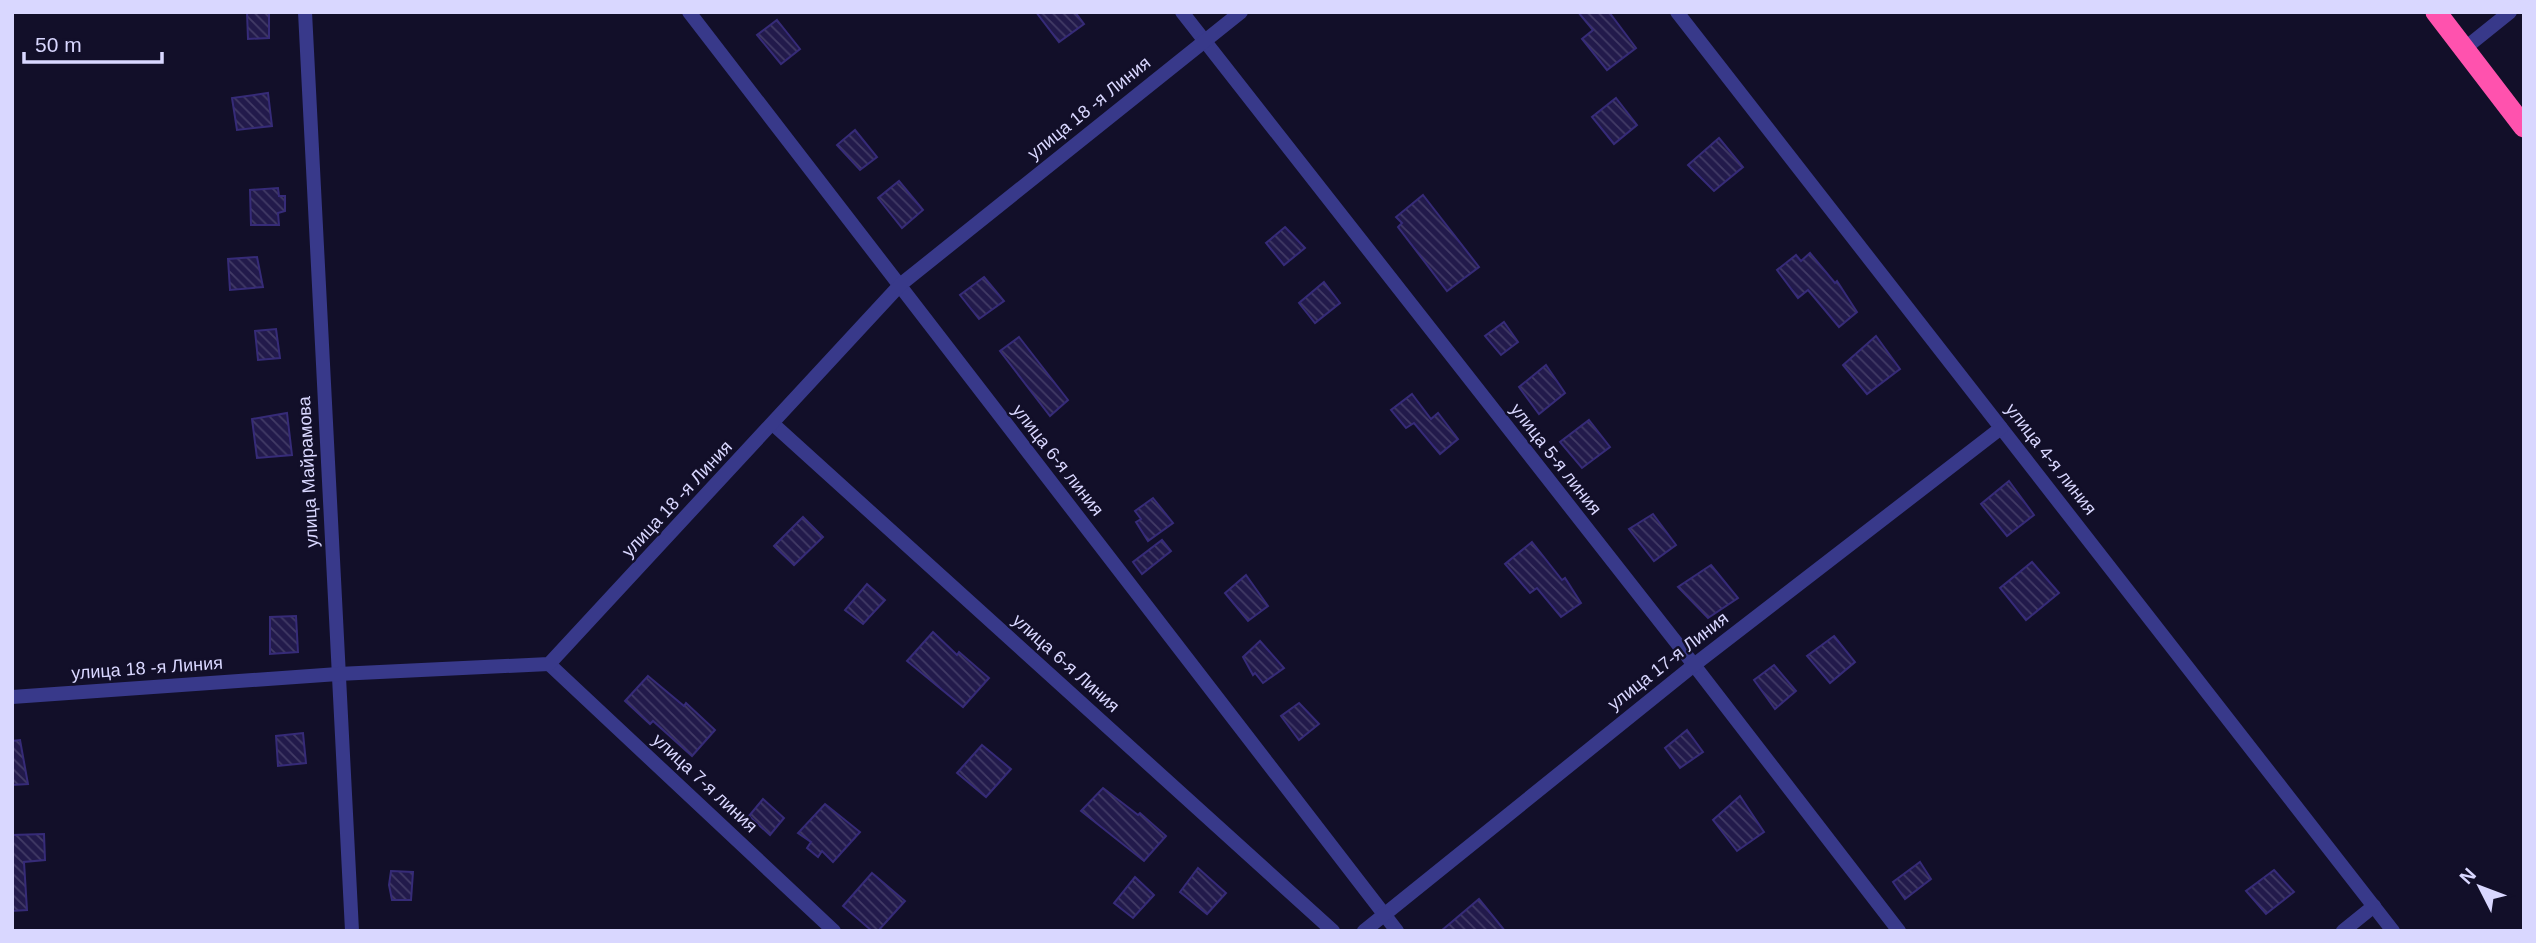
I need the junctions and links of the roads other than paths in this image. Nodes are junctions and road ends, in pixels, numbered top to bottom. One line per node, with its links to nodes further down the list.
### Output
1 (305, 12): 16 (street, улица Майрамова)
2 (689, 12): 11 (street, улица 6-я линия)
3 (1182, 12): 8 (street, улица 5-я линия)
4 (1241, 12): 8 (street, улица 18 -я Линия)
5 (1677, 12): 13 (street, улица 4-я линия)
6 (2436, 12): 9 (highway)
7 (2510, 12): 9 (street)
8 (1204, 41): 11 (street, улица 18 -я Линия); 15 (street, улица 5-я линия)
9 (2464, 49): 10 (highway)
10 (2524, 127)
11 (900, 285): 12 (street, улица 18 -я Линия); 19 (street, улица 6-я линия)
12 (773, 424): 14 (street, улица 18 -я Линия); 22 (street, улица 6-я Линия)
13 (2001, 428): 15 (street, улица 17-я Линия); 18 (street, улица 4-я линия)
14 (549, 664): 16 (street, улица 18 -я Линия); 21 (street, улица 7-я линия)
15 (1694, 664): 19 (street, улица 17-я Линия); 25 (street, улица 5-я линия)
16 (338, 674): 17 (street, улица 18 -я Линия); 20 (street, улица Майрамова)
17 (12, 697)
18 (2374, 906): 26 (street); 27 (street, улица 4-я линия)
19 (1384, 914): 23 (street, улица 17-я Линия); 24 (street, улица 6-я линия)
20 (352, 931)
21 (834, 931)
22 (1333, 931)
23 (1364, 931)
24 (1397, 931)
25 (1899, 931)
26 (2343, 931)
27 (2393, 931)

